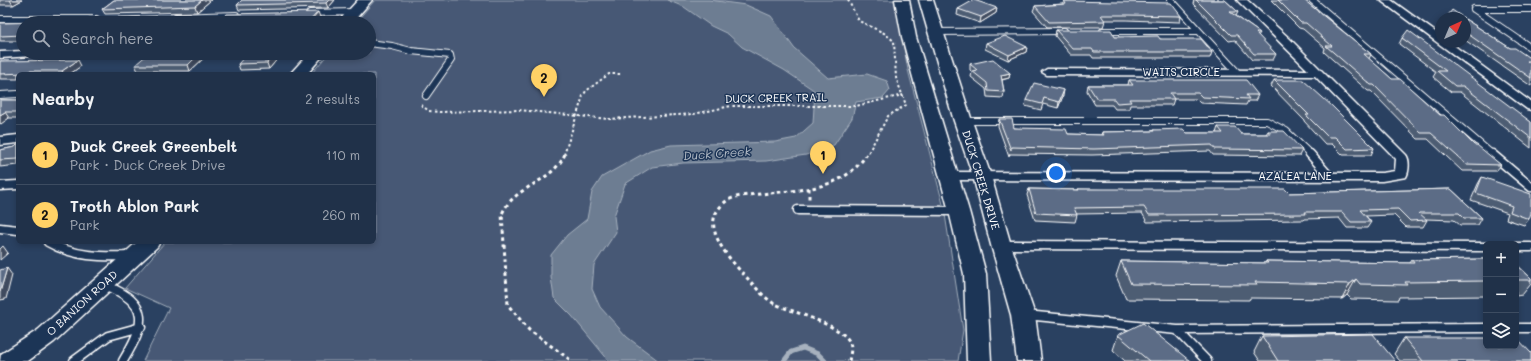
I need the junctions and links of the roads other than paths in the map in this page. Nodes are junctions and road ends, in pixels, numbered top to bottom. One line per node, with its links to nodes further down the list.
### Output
1 (365, 0): 9 (main road)
2 (902, 0): 38 (main road)
3 (926, 0): 19 (main road, DUCK CREEK DRIVE)
4 (1171, 0): 18 (lane)
5 (1242, 0): 30 (street, AZALEA LANE)
6 (1312, 0): 43 (lane)
7 (1386, 0): 20 (street)
8 (1531, 9): 23 (lane)
9 (354, 12): 10 (lane); 13 (main road)
10 (307, 13)
11 (244, 15): 12 (lane)
12 (208, 16)
13 (350, 16)
14 (0, 19): 15 (lane)
15 (16, 19)
16 (1072, 31): 19 (lane)
17 (1096, 31): 18 (lane)
18 (1199, 31): 29 (lane)
19 (935, 32): 35 (main road, DUCK CREEK DRIVE)
20 (1435, 37)
21 (376, 44): 33 (lane)
22 (1450, 48): 34 (street)
23 (1531, 48)
24 (16, 54): 25 (street)
25 (0, 55)
26 (311, 60): 27 (main road)
27 (300, 72)
28 (1047, 72): 29 (street, WAITS CIRCLE)
29 (1236, 72): 30 (street, WAITS CIRCLE)
30 (1316, 73): 40 (street, AZALEA LANE)
31 (16, 94): 32 (lane)
32 (0, 95)
33 (426, 96)
34 (1531, 107)
35 (963, 121): 39 (main road, DUCK CREEK DRIVE); 40 (lane)
36 (16, 139): 37 (street)
37 (0, 141)
38 (948, 176): 39 (street, AZALEA LANE); 45 (main road)
39 (982, 176): 40 (street, AZALEA LANE); 49 (main road, DUCK CREEK DRIVE)
40 (1329, 176)
41 (16, 185): 42 (lane)
42 (0, 186)
43 (1531, 187)
44 (798, 210): 45 (lane)
45 (959, 211): 64 (main road)
46 (0, 228): 47 (lane)
47 (16, 230)
48 (53, 244): 53 (lane)
49 (1001, 245): 50 (lane); 55 (main road, DUCK CREEK DRIVE)
50 (1483, 247)
51 (1519, 247): 52 (lane)
52 (1531, 247)
53 (142, 249): 54 (main road, O BANION ROAD)
54 (102, 285): 56 (lane); 61 (main road, O BANION ROAD)
55 (1023, 315): 60 (lane); 65 (main road, DUCK CREEK DRIVE)
56 (141, 327): 62 (lane); 63 (lane)
57 (1483, 328): 60 (lane)
58 (1519, 328): 59 (lane)
59 (1531, 328)
60 (1177, 330): 66 (lane)
61 (10, 361)
62 (74, 361)
63 (123, 361)
64 (979, 361)
65 (1028, 361)
66 (1207, 361)

